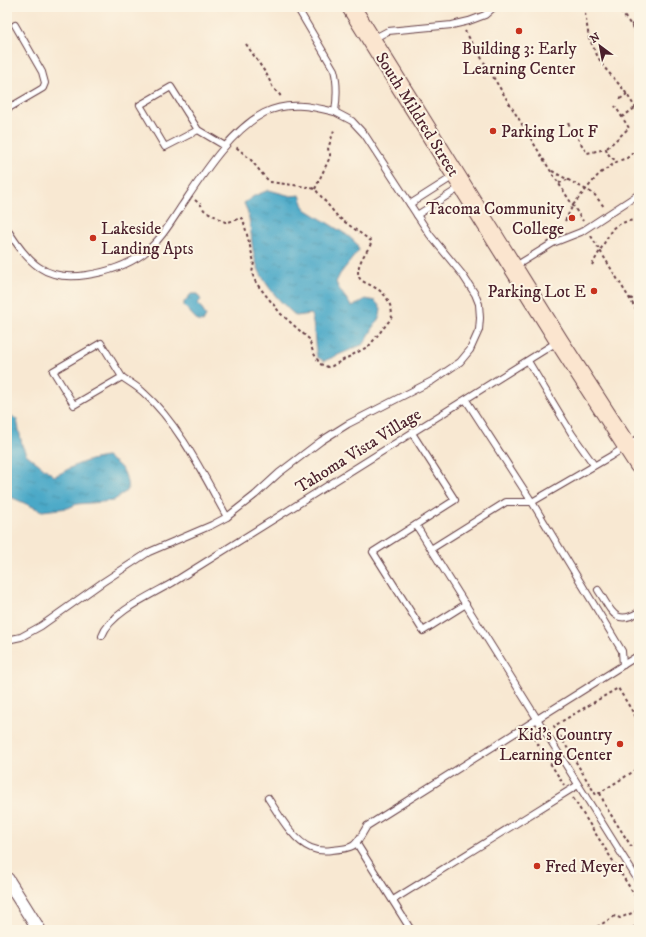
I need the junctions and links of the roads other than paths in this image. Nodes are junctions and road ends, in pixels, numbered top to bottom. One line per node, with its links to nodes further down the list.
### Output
1 (297, 7): 7 (lane)
2 (351, 7): 5 (main road, South Mildred Street)
3 (494, 7): 5 (lane)
4 (15, 25): 6 (lane)
5 (372, 40): 10 (main road, South Mildred Street)
6 (7, 109)
7 (335, 112): 9 (lane); 13 (lane)
8 (198, 130): 8 (lane); 9 (lane)
9 (227, 144): 16 (lane)
10 (459, 181): 12 (lane); 14 (lane); 17 (main road, South Mildred Street)
11 (639, 194): 17 (lane)
12 (424, 196): 13 (lane); 14 (lane)
13 (410, 204): 15 (lane)
14 (430, 206): 15 (lane)
15 (417, 215): 27 (lane)
16 (7, 229)
17 (513, 268): 18 (main road, South Mildred Street)
18 (559, 341): 19 (lane, Tahoma Vista Village); 23 (main road, South Mildred Street)
19 (528, 361): 21 (lane, Tahoma Vista Village); 25 (lane)
20 (122, 377): 20 (lane); 27 (lane)
21 (466, 400): 22 (lane, Tahoma Vista Village); 26 (lane)
22 (412, 433): 28 (lane); 33 (lane, Tahoma Vista Village)
23 (633, 442): 24 (main road, South Mildred Street); 25 (lane)
24 (639, 464)
25 (594, 465): 26 (lane)
26 (532, 502): 29 (lane); 36 (lane)
27 (227, 517): 34 (lane)
28 (416, 525): 29 (lane); 31 (lane)
29 (431, 549): 31 (lane)
30 (598, 590): 32 (lane)
31 (466, 604): 37 (lane)
32 (639, 612)
33 (102, 636)
34 (7, 640)
35 (639, 655): 36 (lane)
36 (623, 665): 37 (lane)
37 (537, 719): 38 (lane); 40 (lane)
38 (578, 785): 42 (lane); 43 (lane)
39 (268, 798): 40 (lane)
40 (357, 844): 43 (lane)
41 (7, 879): 45 (street)
42 (639, 882)
43 (393, 900): 46 (lane)
44 (639, 928): 47 (lane)
45 (39, 930)
46 (411, 930)
47 (635, 930)

